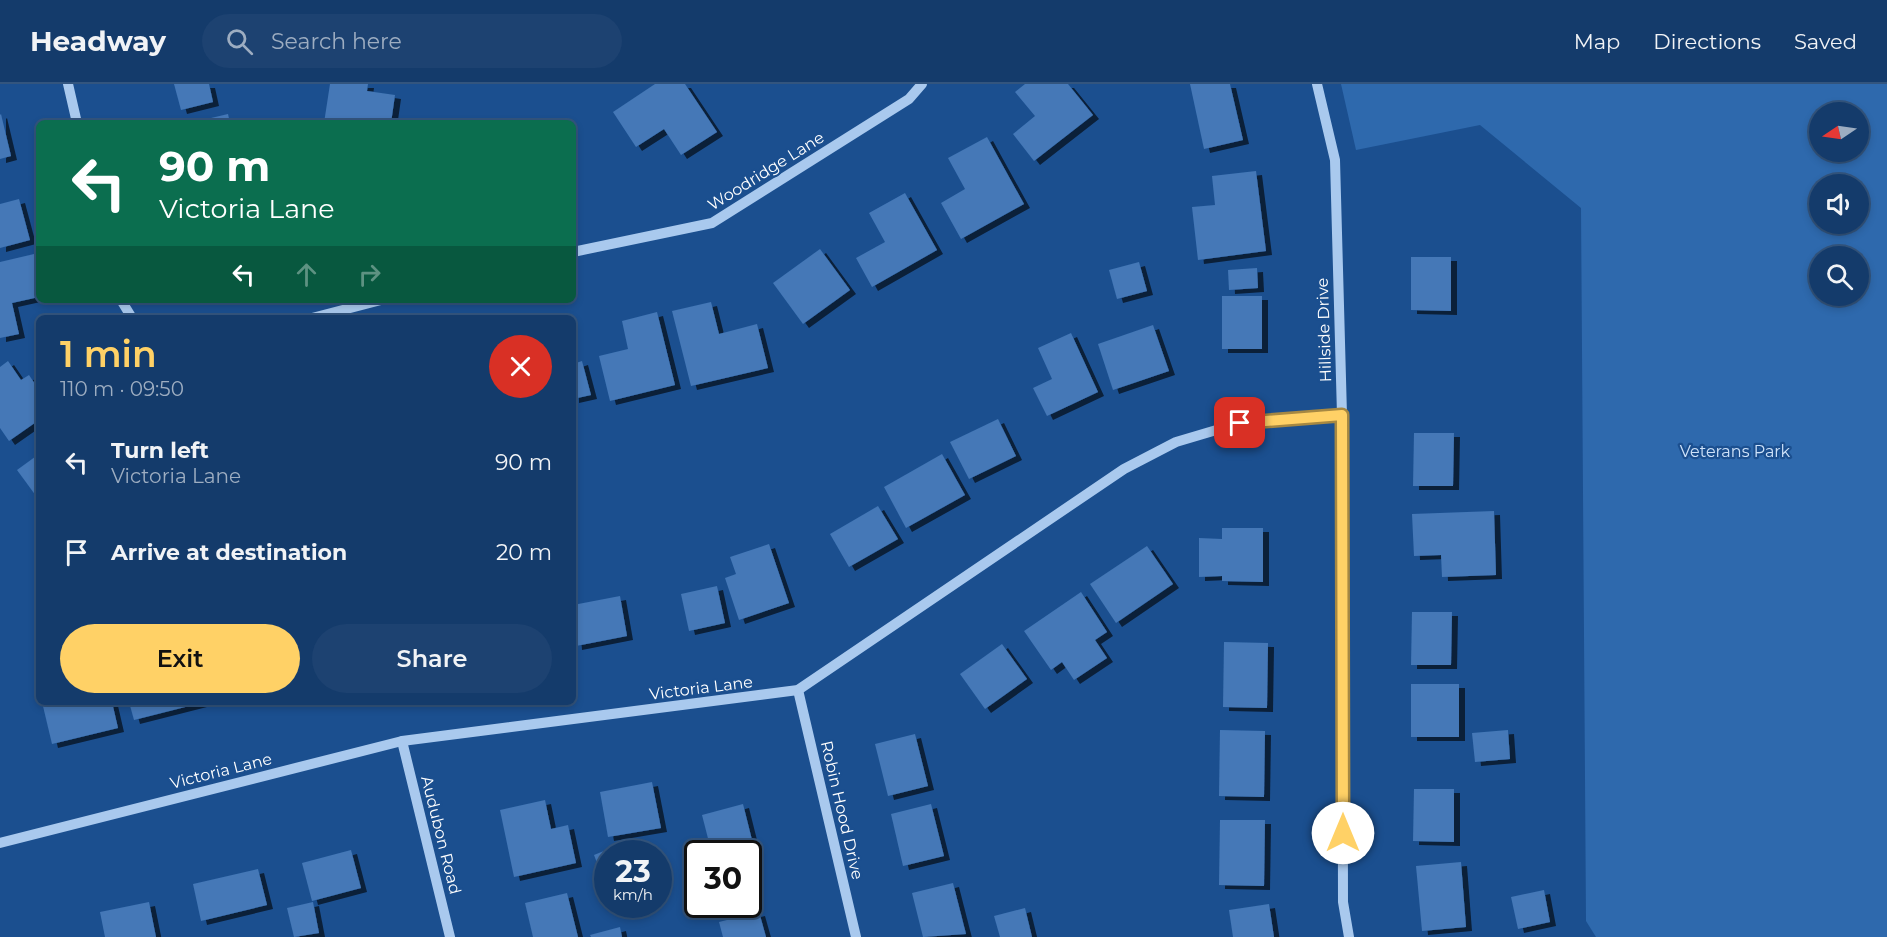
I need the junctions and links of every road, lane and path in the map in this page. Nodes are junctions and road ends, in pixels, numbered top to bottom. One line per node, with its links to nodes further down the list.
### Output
1 (68, 84): 4 (street)
2 (922, 84): 5 (street, Woodridge Lane)
3 (1317, 84): 8 (street, Hillside Drive)
4 (76, 120)
5 (576, 251)
6 (370, 303): 7 (street)
7 (324, 315)
8 (1342, 415): 9 (street, Victoria Lane); 14 (street, Hillside Drive)
9 (798, 690): 10 (street, Victoria Lane); 13 (street, Robin Hood Drive)
10 (402, 741): 11 (street, Victoria Lane); 12 (street, Audubon Road)
11 (0, 843)
12 (450, 937)
13 (856, 937)
14 (1349, 937)

